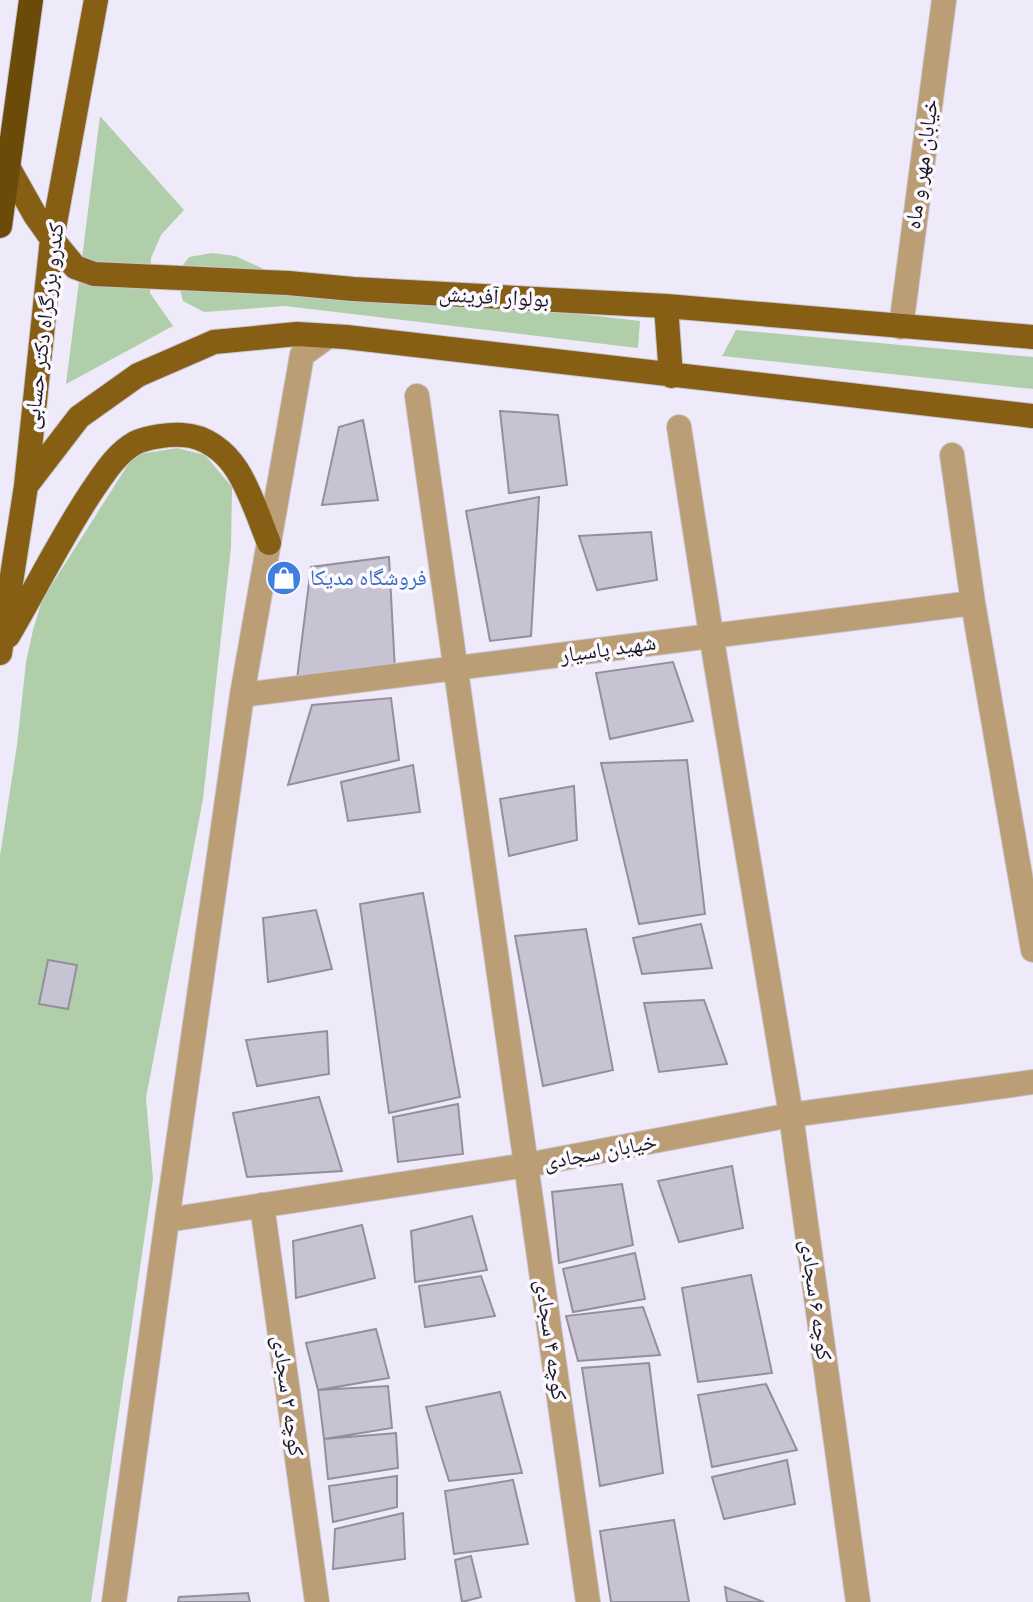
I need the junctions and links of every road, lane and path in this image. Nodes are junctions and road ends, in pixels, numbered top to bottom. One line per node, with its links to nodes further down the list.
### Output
1 (31, 0): 4 (highway)
2 (96, 0): 6 (main road, کندرو بزرگراه دکتر حسابی)
3 (944, 0): 8 (street, خیابان مهر و ماه)
4 (8, 167): 5 (highway); 6 (main road, بولوار آفرینش)
5 (0, 226)
6 (52, 239): 7 (main road, بولوار آفرینش); 16 (main road, کندرو بزرگراه دکتر حسابی)
7 (666, 306): 8 (main road, بولوار آفرینش); 11 (main road)
8 (901, 327): 10 (main road, بولوار آفرینش)
9 (328, 336): 11 (main road); 16 (main road); 17 (street)
10 (1033, 337)
11 (671, 376): 13 (main road)
12 (417, 396): 21 (street, کوچه ۴ سجادی)
13 (1033, 416)
14 (679, 427): 19 (street, کوچه ۶ سجادی)
15 (952, 455): 18 (street)
16 (26, 486): 20 (main road, کندرو بزرگراه دکتر حسابی)
17 (269, 543): 20 (main road); 22 (street)
18 (973, 603): 19 (street, شهید پاسیار); 23 (street)
19 (711, 634): 21 (street, شهید پاسیار); 25 (street, کوچه ۶ سجادی)
20 (0, 651)
21 (456, 670): 22 (street, شهید پاسیار); 26 (street, کوچه ۴ سجادی)
22 (242, 695): 28 (street)
23 (1033, 950)
24 (1033, 1082): 25 (street, خیابان سجادی)
25 (791, 1115): 26 (street, خیابان سجادی); 32 (street, کوچه ۶ سجادی)
26 (527, 1165): 27 (street, خیابان سجادی); 31 (street, کوچه ۴ سجادی)
27 (262, 1205): 28 (street, خیابان سجادی); 29 (street, کوچه ۲ سجادی)
28 (167, 1220): 30 (street)
29 (316, 1595)
30 (114, 1602)
31 (588, 1602)
32 (858, 1602)

